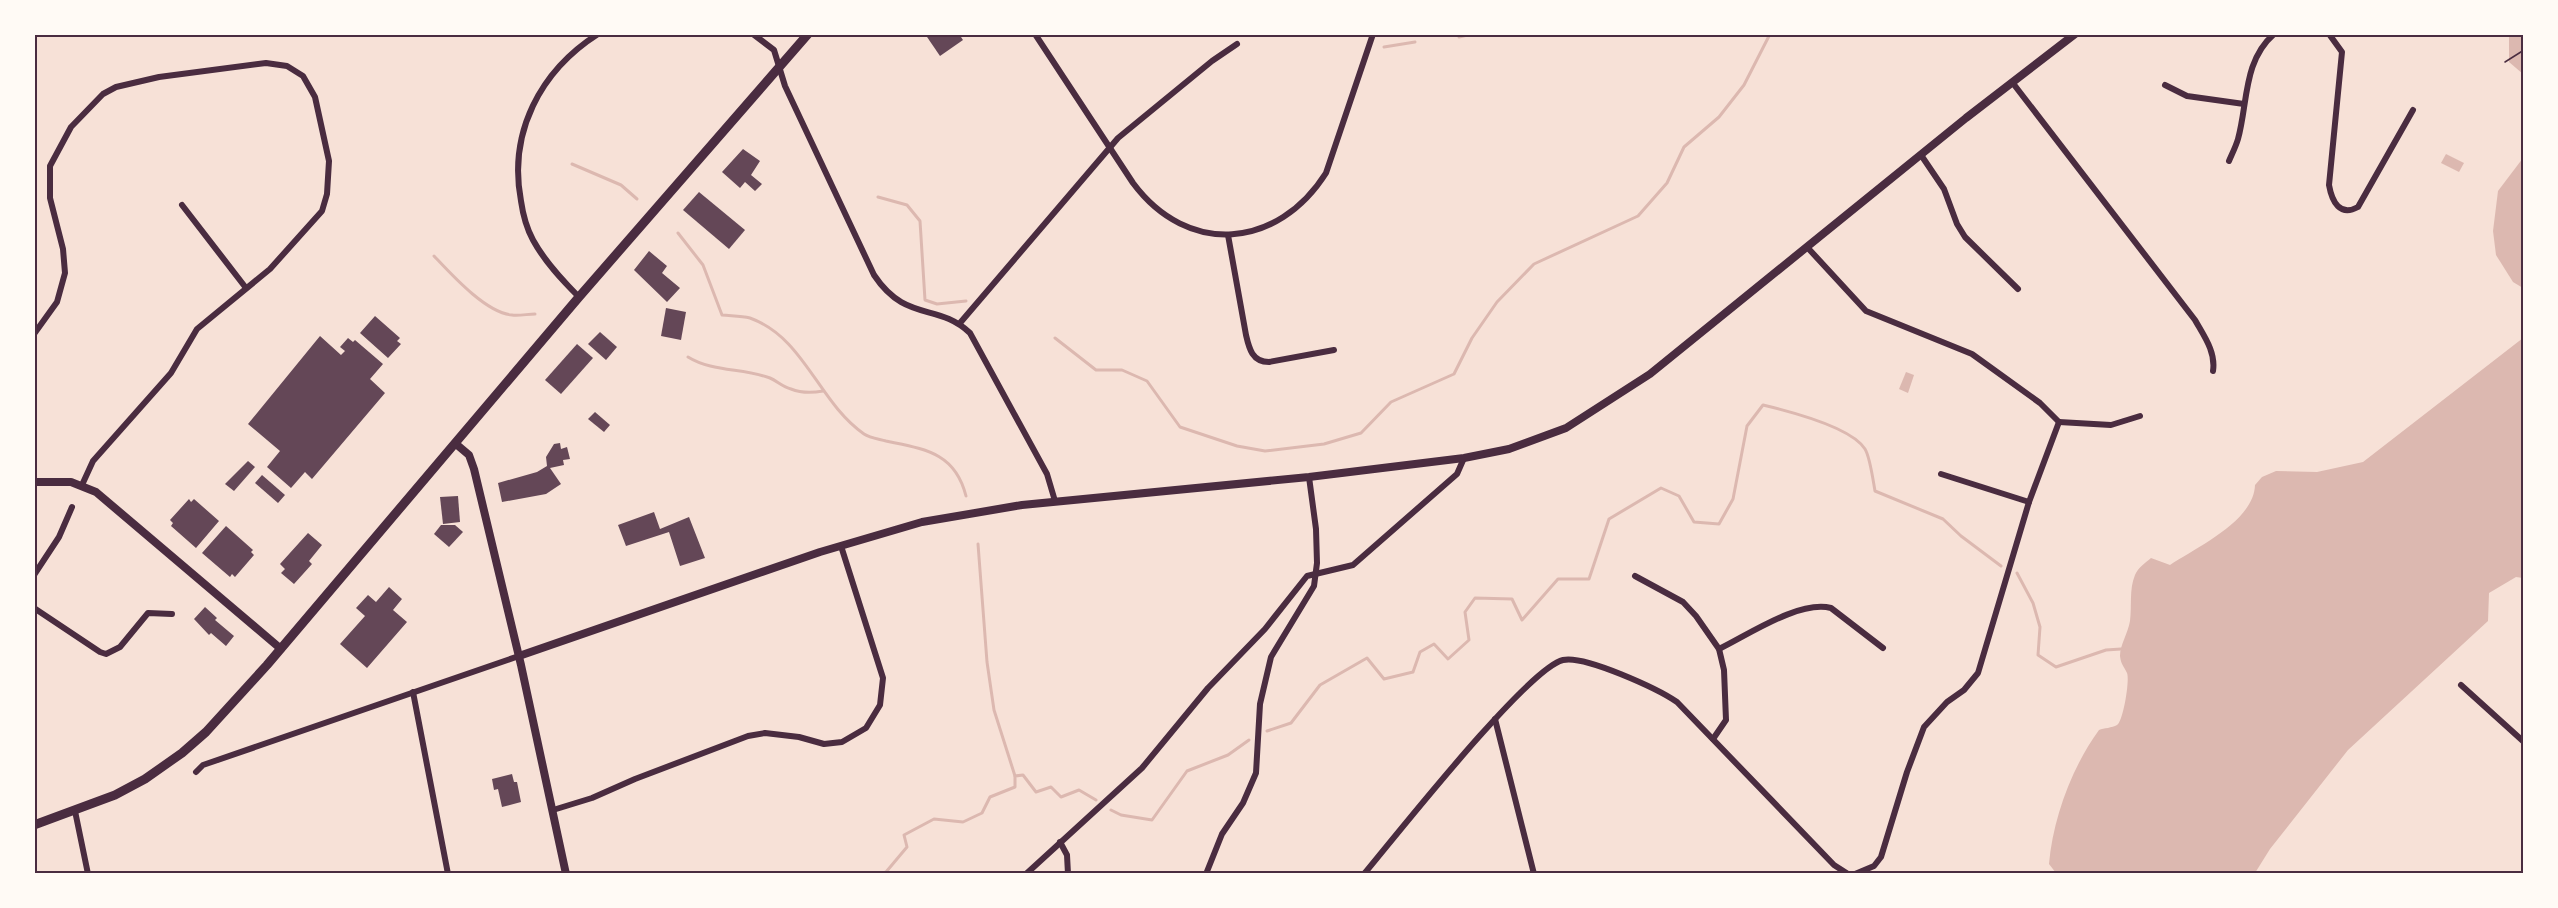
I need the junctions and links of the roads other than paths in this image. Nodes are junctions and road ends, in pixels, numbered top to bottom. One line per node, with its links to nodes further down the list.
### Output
1 (598, 34): 23 (street)
2 (753, 34): 10 (street)
3 (808, 34): 10 (main road)
4 (1373, 34): 19 (street)
5 (2075, 34): 11 (street)
6 (2274, 34): 13 (street)
7 (2329, 34): 14 (street)
8 (1036, 35): 15 (street)
9 (1237, 44): 15 (street)
10 (779, 68): 23 (main road); 24 (street)
11 (2012, 82): 16 (street); 27 (street)
12 (2164, 85): 13 (street)
13 (2244, 104): 17 (street)
14 (2413, 110)
15 (1110, 147): 19 (street); 24 (street)
16 (1921, 155): 20 (street); 22 (street)
17 (2229, 161)
18 (182, 205): 21 (street)
19 (1228, 235): 26 (street)
20 (1807, 247): 29 (street); 31 (street)
21 (246, 288): 25 (street); 35 (street)
22 (2018, 289)
23 (579, 297): 30 (main road)
24 (960, 323): 36 (street)
25 (34, 334)
26 (1334, 350)
27 (2213, 371)
28 (2140, 416): 29 (street)
29 (2059, 422): 37 (street)
30 (456, 444): 46 (main road); 48 (street)
31 (1464, 458): 33 (street); 40 (street)
32 (1941, 474): 37 (street)
33 (1309, 477): 36 (street); 40 (street)
34 (34, 482): 35 (main road)
35 (82, 485): 46 (main road)
36 (1055, 501): 39 (street)
37 (2029, 502): 68 (street)
38 (72, 507): 41 (street)
39 (841, 546): 48 (street); 55 (street)
40 (1316, 574): 58 (street); 64 (street)
41 (34, 575)
42 (1635, 576): 47 (street)
43 (34, 608): 44 (street)
44 (172, 614)
45 (1883, 648): 47 (street)
46 (281, 649): 56 (main road)
47 (1719, 650): 52 (street)
48 (519, 656): 50 (street); 55 (street)
49 (2461, 685): 53 (street)
50 (413, 692): 54 (street); 60 (street)
51 (1495, 719): 52 (street); 65 (street); 66 (street)
52 (1713, 740): 67 (street)
53 (2523, 742)
54 (196, 772)
55 (553, 810): 61 (street)
56 (75, 811): 57 (main road); 59 (street)
57 (34, 825)
58 (1060, 842): 62 (street); 63 (street)
59 (88, 873)
60 (448, 873)
61 (566, 873)
62 (1026, 873)
63 (1068, 873)
64 (1206, 873)
65 (1364, 873)
66 (1534, 873)
67 (1844, 873)
68 (1855, 873)

